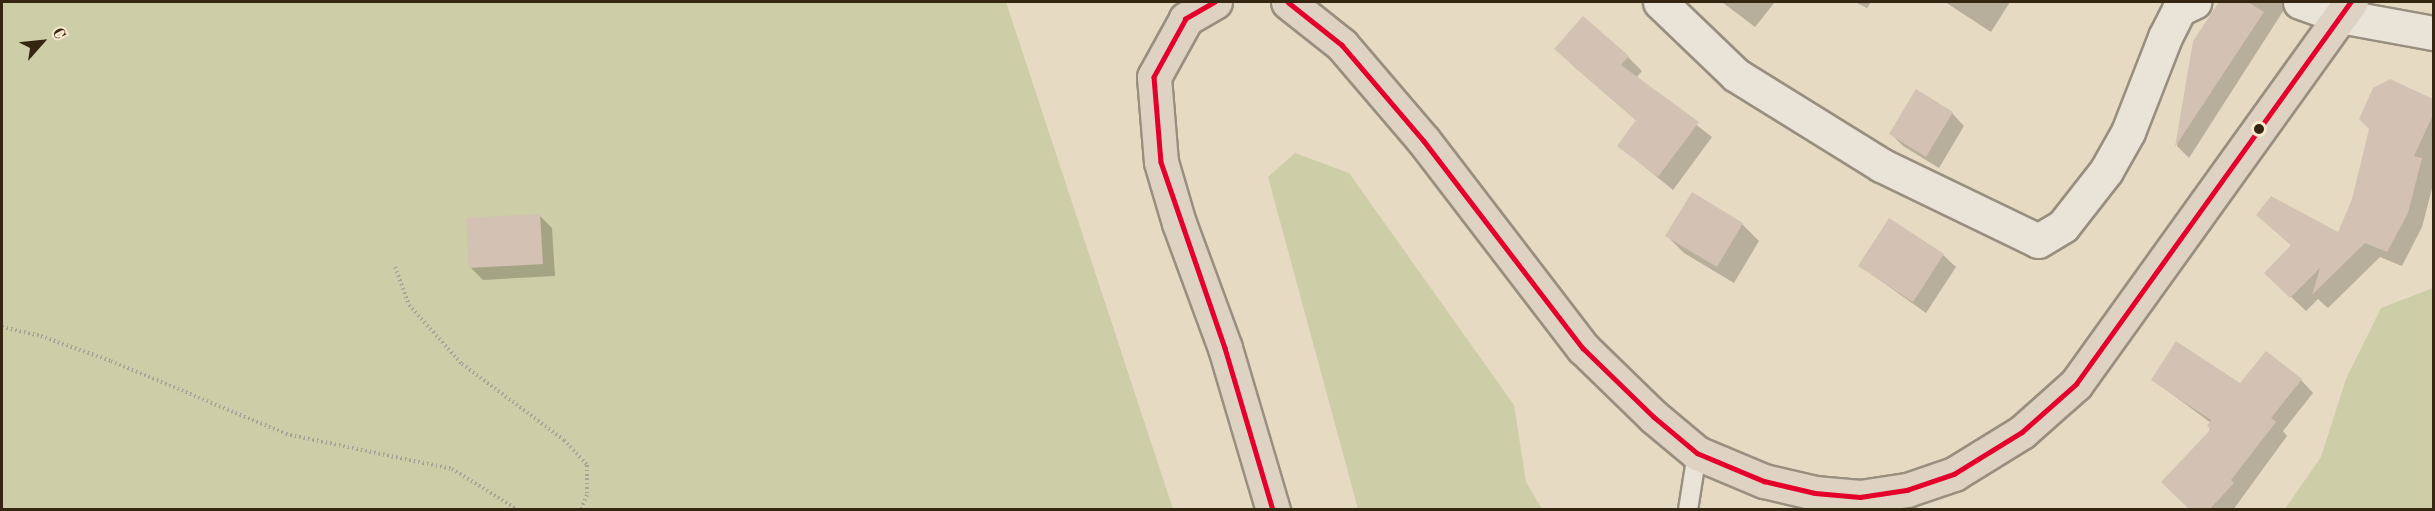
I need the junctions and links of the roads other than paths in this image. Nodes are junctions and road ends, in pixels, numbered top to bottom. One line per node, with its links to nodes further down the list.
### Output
1 (1215, 2): 9 (highway)
2 (1288, 2): 8 (highway)
3 (1660, 2): 4 (street)
4 (2194, 2)
5 (2300, 2): 6 (street)
6 (2345, 9): 7 (street); 8 (highway)
7 (2433, 33)
8 (1697, 453): 10 (lane)
9 (1273, 510)
10 (1688, 510)

